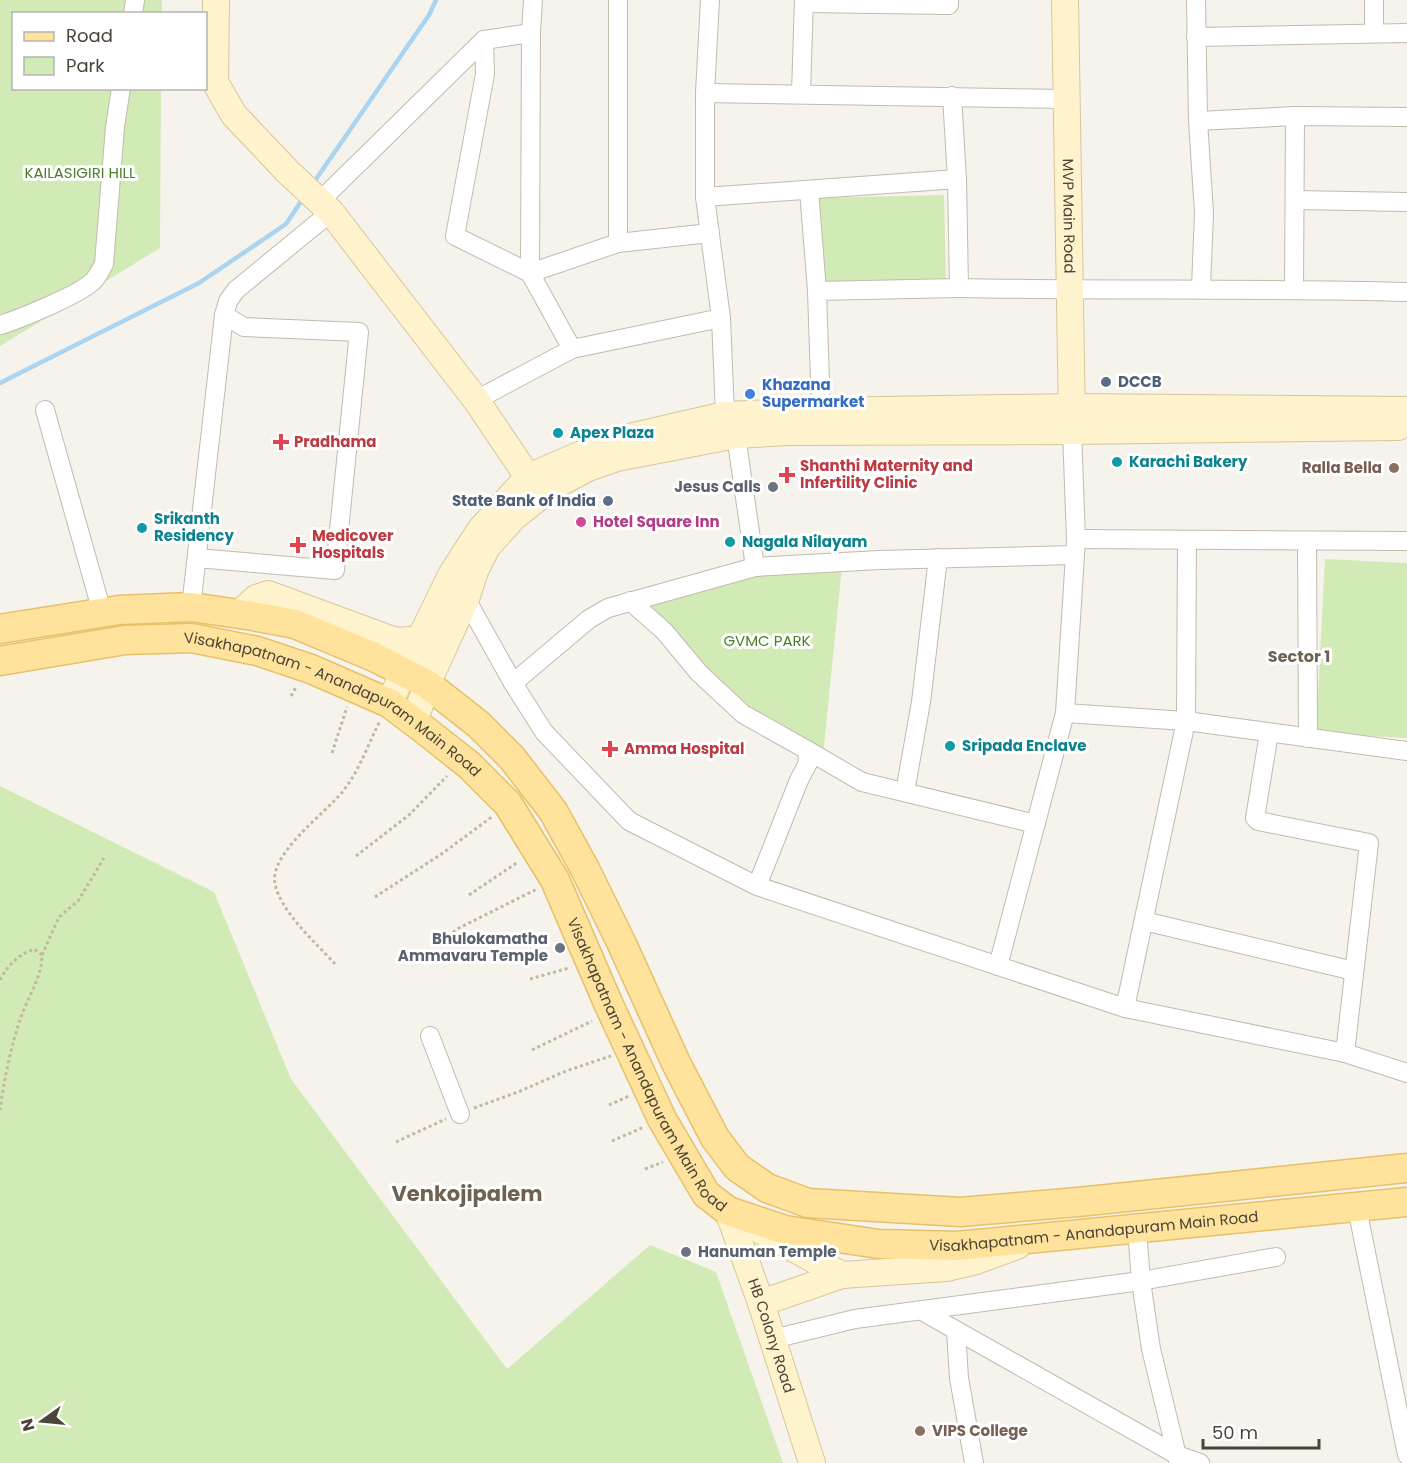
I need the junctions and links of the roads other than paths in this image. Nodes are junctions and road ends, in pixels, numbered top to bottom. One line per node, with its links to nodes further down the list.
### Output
1 (216, 0): 27 (street)
2 (533, 0): 10 (street)
3 (618, 0): 30 (street)
4 (710, 0): 16 (street)
5 (949, 0): 9 (street)
6 (1065, 0): 19 (street, MVP Main Road)
7 (1196, 0): 13 (street)
8 (1374, 0): 11 (street)
9 (804, 2): 17 (street)
10 (531, 33): 14 (street); 31 (street)
11 (1374, 33): 12 (street); 13 (street)
12 (1407, 33)
13 (1196, 37): 22 (street)
14 (484, 40): 27 (street); 31 (street)
15 (121, 90): 40 (street)
16 (705, 93): 17 (street); 25 (street)
17 (801, 94): 18 (street)
18 (952, 96): 19 (street); 23 (street)
19 (1067, 99): 35 (street, MVP Main Road)
20 (1296, 116): 21 (street); 22 (street); 26 (street)
21 (1407, 117)
22 (1198, 121): 33 (street)
23 (957, 179): 24 (street); 32 (street)
24 (809, 190): 25 (street); 36 (street)
25 (705, 197): 29 (street)
26 (1295, 200): 28 (street); 34 (street)
27 (321, 202): 38 (street); 42 (street)
28 (1407, 202)
29 (710, 233): 30 (street); 39 (street)
30 (618, 243): 31 (street)
31 (530, 273): 41 (street)
32 (959, 288): 35 (street); 36 (street)
33 (1201, 288): 34 (street); 35 (street)
34 (1294, 289): 37 (street)
35 (1070, 290): 46 (street, MVP Main Road)
36 (817, 291): 45 (street)
37 (1407, 292)
38 (224, 315): 54 (street); 54 (street)
39 (721, 318): 41 (street); 47 (street)
40 (0, 325)
41 (572, 349): 42 (street)
42 (476, 400): 49 (street)
43 (45, 410): 60 (street)
44 (1407, 410): 46 (street)
45 (821, 411): 46 (street); 47 (street)
46 (1072, 419): 47 (street); 48 (street); 53 (street)
47 (730, 425): 49 (street); 56 (street); 57 (street)
48 (1407, 427)
49 (528, 477): 63 (street)
50 (1187, 541): 51 (street); 53 (street); 69 (street)
51 (1307, 541): 52 (street); 71 (street)
52 (1407, 542)
53 (1075, 547): 55 (street); 67 (street)
54 (197, 558): 59 (street)
55 (938, 558): 56 (street); 74 (street)
56 (755, 567): 58 (street)
57 (466, 599): 65 (street); 66 (street)
58 (630, 601): 66 (street); 72 (street)
59 (191, 607): 60 (main road, Visakhapatnam - Anandapuram Main Road); 61 (main road, Visakhapatnam - Anandapuram Main Road)
60 (102, 612): 62 (main road, Visakhapatnam - Anandapuram Main Road)
61 (239, 614): 63 (street); 65 (main road, Visakhapatnam - Anandapuram Main Road)
62 (0, 629)
63 (419, 639): 65 (street)
64 (0, 661): 68 (main road, Visakhapatnam - Anandapuram Main Road)
65 (415, 678): 68 (street); 85 (main road, Visakhapatnam - Anandapuram Main Road)
66 (513, 684): 76 (street)
67 (1065, 713): 69 (street); 75 (street)
68 (389, 718): 88 (main road, Visakhapatnam - Anandapuram Main Road)
69 (1186, 722): 70 (street); 77 (street)
70 (1269, 733): 71 (street); 79 (street)
71 (1308, 738): 73 (street)
72 (807, 750): 74 (street); 76 (street)
73 (1407, 751)
74 (905, 792): 75 (street)
75 (1036, 824): 78 (street)
76 (757, 886): 78 (street)
77 (1144, 921): 79 (street); 80 (street)
78 (998, 966): 80 (street)
79 (1354, 971): 82 (street)
80 (1125, 1008): 82 (street)
81 (430, 1036): 84 (street)
82 (1345, 1053): 83 (street)
83 (1407, 1073)
84 (460, 1114)
85 (1407, 1168)
86 (1407, 1202): 87 (main road, Visakhapatnam - Anandapuram Main Road)
87 (1357, 1208): 89 (main road, Visakhapatnam - Anandapuram Main Road); 98 (street)
88 (728, 1211): 90 (main road, Visakhapatnam - Anandapuram Main Road); 92 (street); 94 (street, HB Colony Road)
89 (1137, 1229): 90 (main road, Visakhapatnam - Anandapuram Main Road); 93 (street)
90 (1037, 1239): 92 (street)
91 (1276, 1257): 93 (street)
92 (842, 1275): 94 (street)
93 (1141, 1281): 95 (street); 99 (street)
94 (761, 1304): 97 (street, HB Colony Road)
95 (922, 1311): 96 (street); 97 (street)
96 (956, 1331): 99 (street); 101 (street)
97 (772, 1339): 100 (street, HB Colony Road)
98 (1407, 1455)
99 (1178, 1459): 102 (street)
100 (812, 1463)
101 (974, 1463)
102 (1200, 1463)

